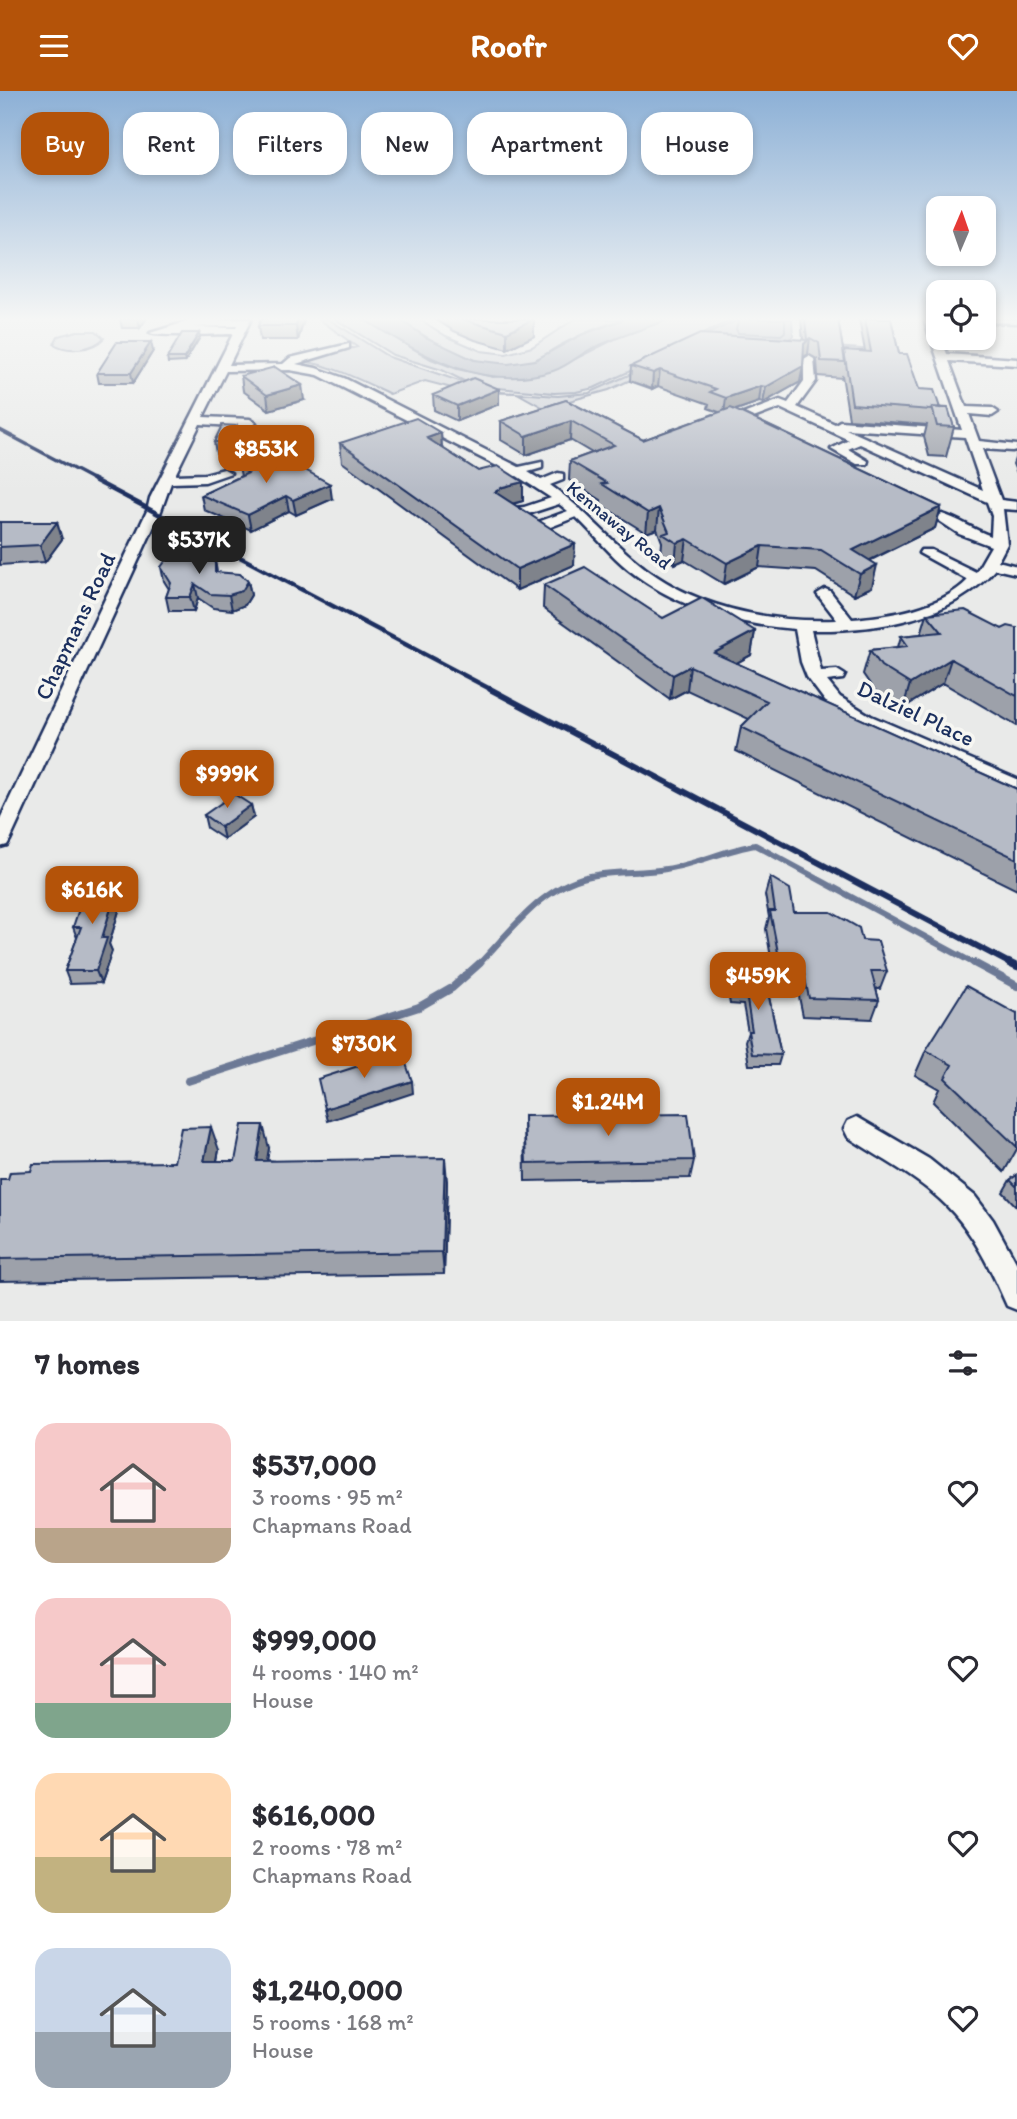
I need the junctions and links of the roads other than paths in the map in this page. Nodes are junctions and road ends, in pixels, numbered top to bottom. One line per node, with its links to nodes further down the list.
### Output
1 (218, 376): 8 (street, Chapmans Road)
2 (332, 376): 14 (street, Kennaway Road)
3 (810, 376): 5 (street)
4 (946, 376): 6 (street)
5 (792, 407): 9 (street); 10 (street)
6 (962, 410): 7 (street); 11 (street)
7 (992, 412)
8 (196, 420): 20 (street, Chapmans Road); 20 (street)
9 (707, 423)
10 (838, 423): 11 (street); 12 (street)
11 (973, 439): 13 (street); 24 (street)
12 (860, 440): 15 (street); 24 (street)
13 (1013, 447)
14 (488, 456): 16 (street); 18 (street, Kennaway Road)
15 (862, 461)
16 (469, 462)
17 (537, 465): 18 (street)
18 (515, 472): 21 (street); 22 (street, Kennaway Road)
19 (558, 477): 22 (street)
20 (168, 479): 45 (street, Chapmans Road)
21 (494, 480)
22 (537, 485): 23 (street, Kennaway Road)
23 (559, 500): 26 (street); 27 (street, Kennaway Road)
24 (994, 502): 25 (street); 30 (street)
25 (1017, 506)
26 (508, 512)
27 (577, 512): 29 (street); 39 (street, Kennaway Road)
28 (942, 518): 30 (street)
29 (543, 524)
30 (1000, 544): 32 (street, Kennaway Road)
31 (926, 552): 34 (street)
32 (991, 564): 33 (street); 34 (street, Kennaway Road)
33 (1017, 571)
34 (979, 579): 36 (street, Kennaway Road)
35 (825, 594): 40 (street)
36 (936, 605): 37 (street); 38 (street, Kennaway Road)
37 (957, 618)
38 (889, 619): 40 (street, Kennaway Road); 41 (street)
39 (802, 624): 40 (street, Kennaway Road); 43 (street, Dalziel Place)
40 (848, 624)
41 (902, 633)
42 (837, 674): 43 (street)
43 (815, 677): 44 (street, Dalziel Place)
44 (1017, 787)
45 (0, 840)
46 (857, 1129): 47 (street)
47 (1017, 1296)

